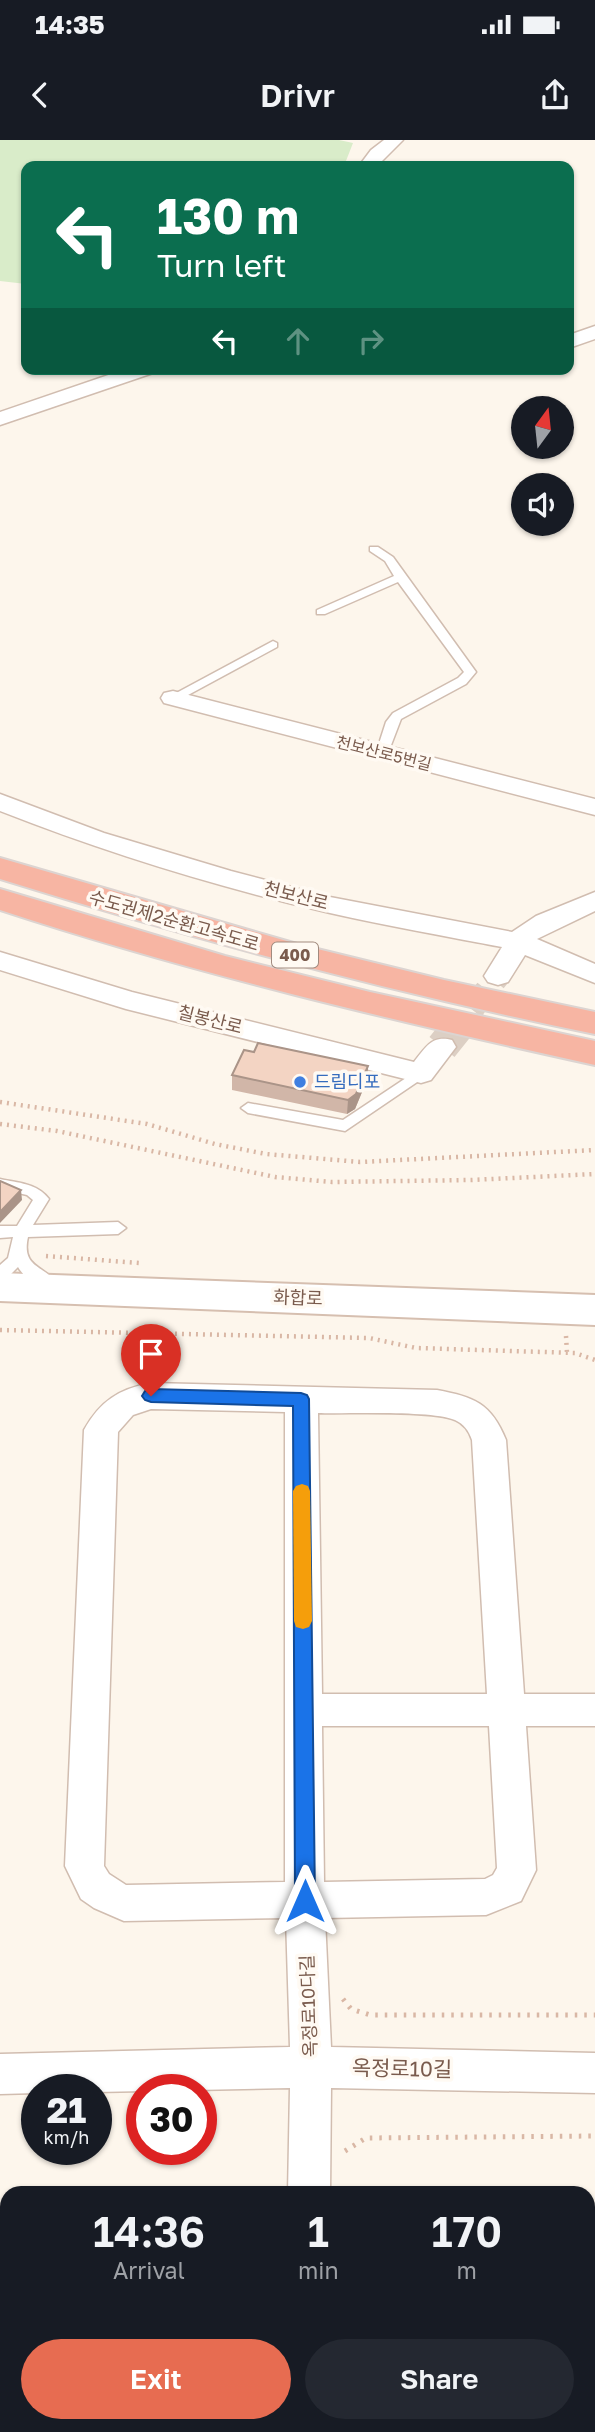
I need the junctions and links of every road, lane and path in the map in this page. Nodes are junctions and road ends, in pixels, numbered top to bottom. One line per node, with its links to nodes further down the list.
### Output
1 (394, 140): 2 (street)
2 (372, 161)
3 (595, 332): 4 (street)
4 (574, 340)
5 (128, 375): 6 (street)
6 (0, 419)
7 (374, 549): 8 (lane)
8 (400, 577): 9 (lane); 12 (lane)
9 (321, 612)
10 (273, 645): 11 (lane)
11 (173, 698): 12 (street, 천보산로5번길)
12 (382, 752): 14 (street, 천보산로5번길)
13 (0, 803): 18 (street, 천보산로)
14 (595, 807)
15 (0, 868): 22 (highway, 수도권제2순환고속도로 / 400)
16 (0, 899): 24 (highway, 수도권제2순환고속도로 / 400)
17 (595, 900): 18 (street)
18 (519, 942): 20 (street, 천보산로); 21 (street)
19 (0, 961): 25 (street, 칠봉산로)
20 (595, 974)
21 (498, 976)
22 (595, 1023)
23 (442, 1047): 25 (street)
24 (595, 1053)
25 (421, 1073): 27 (lane)
26 (0, 1102): 29 (path)
27 (248, 1108)
28 (0, 1124): 30 (path)
29 (595, 1150)
30 (595, 1174)
31 (0, 1184): 34 (lane)
32 (118, 1228): 34 (lane)
33 (0, 1231): 34 (lane)
34 (22, 1231): 35 (lane)
35 (18, 1249): 36 (lane); 38 (lane)
36 (0, 1275)
37 (0, 1287): 38 (main road, 화합로)
38 (64, 1289): 39 (main road, 화합로)
39 (595, 1310)
40 (0, 1330): 41 (path)
41 (595, 1360)
42 (301, 1399): 43 (street, 옥정로10다길); 44 (street); 46 (street)
43 (304, 1710): 44 (street); 46 (street, 옥정로10다길)
44 (505, 1710): 45 (street); 46 (street)
45 (595, 1710)
46 (305, 1901): 49 (street, 옥정로10다길)
47 (341, 1994): 48 (path)
48 (595, 2015)
49 (311, 2067): 50 (street, 옥정로10길); 51 (street, 옥정로10길); 54 (street, 옥정로10다길)
50 (595, 2073)
51 (0, 2074)
52 (595, 2136): 53 (path)
53 (341, 2162)
54 (309, 2186)

